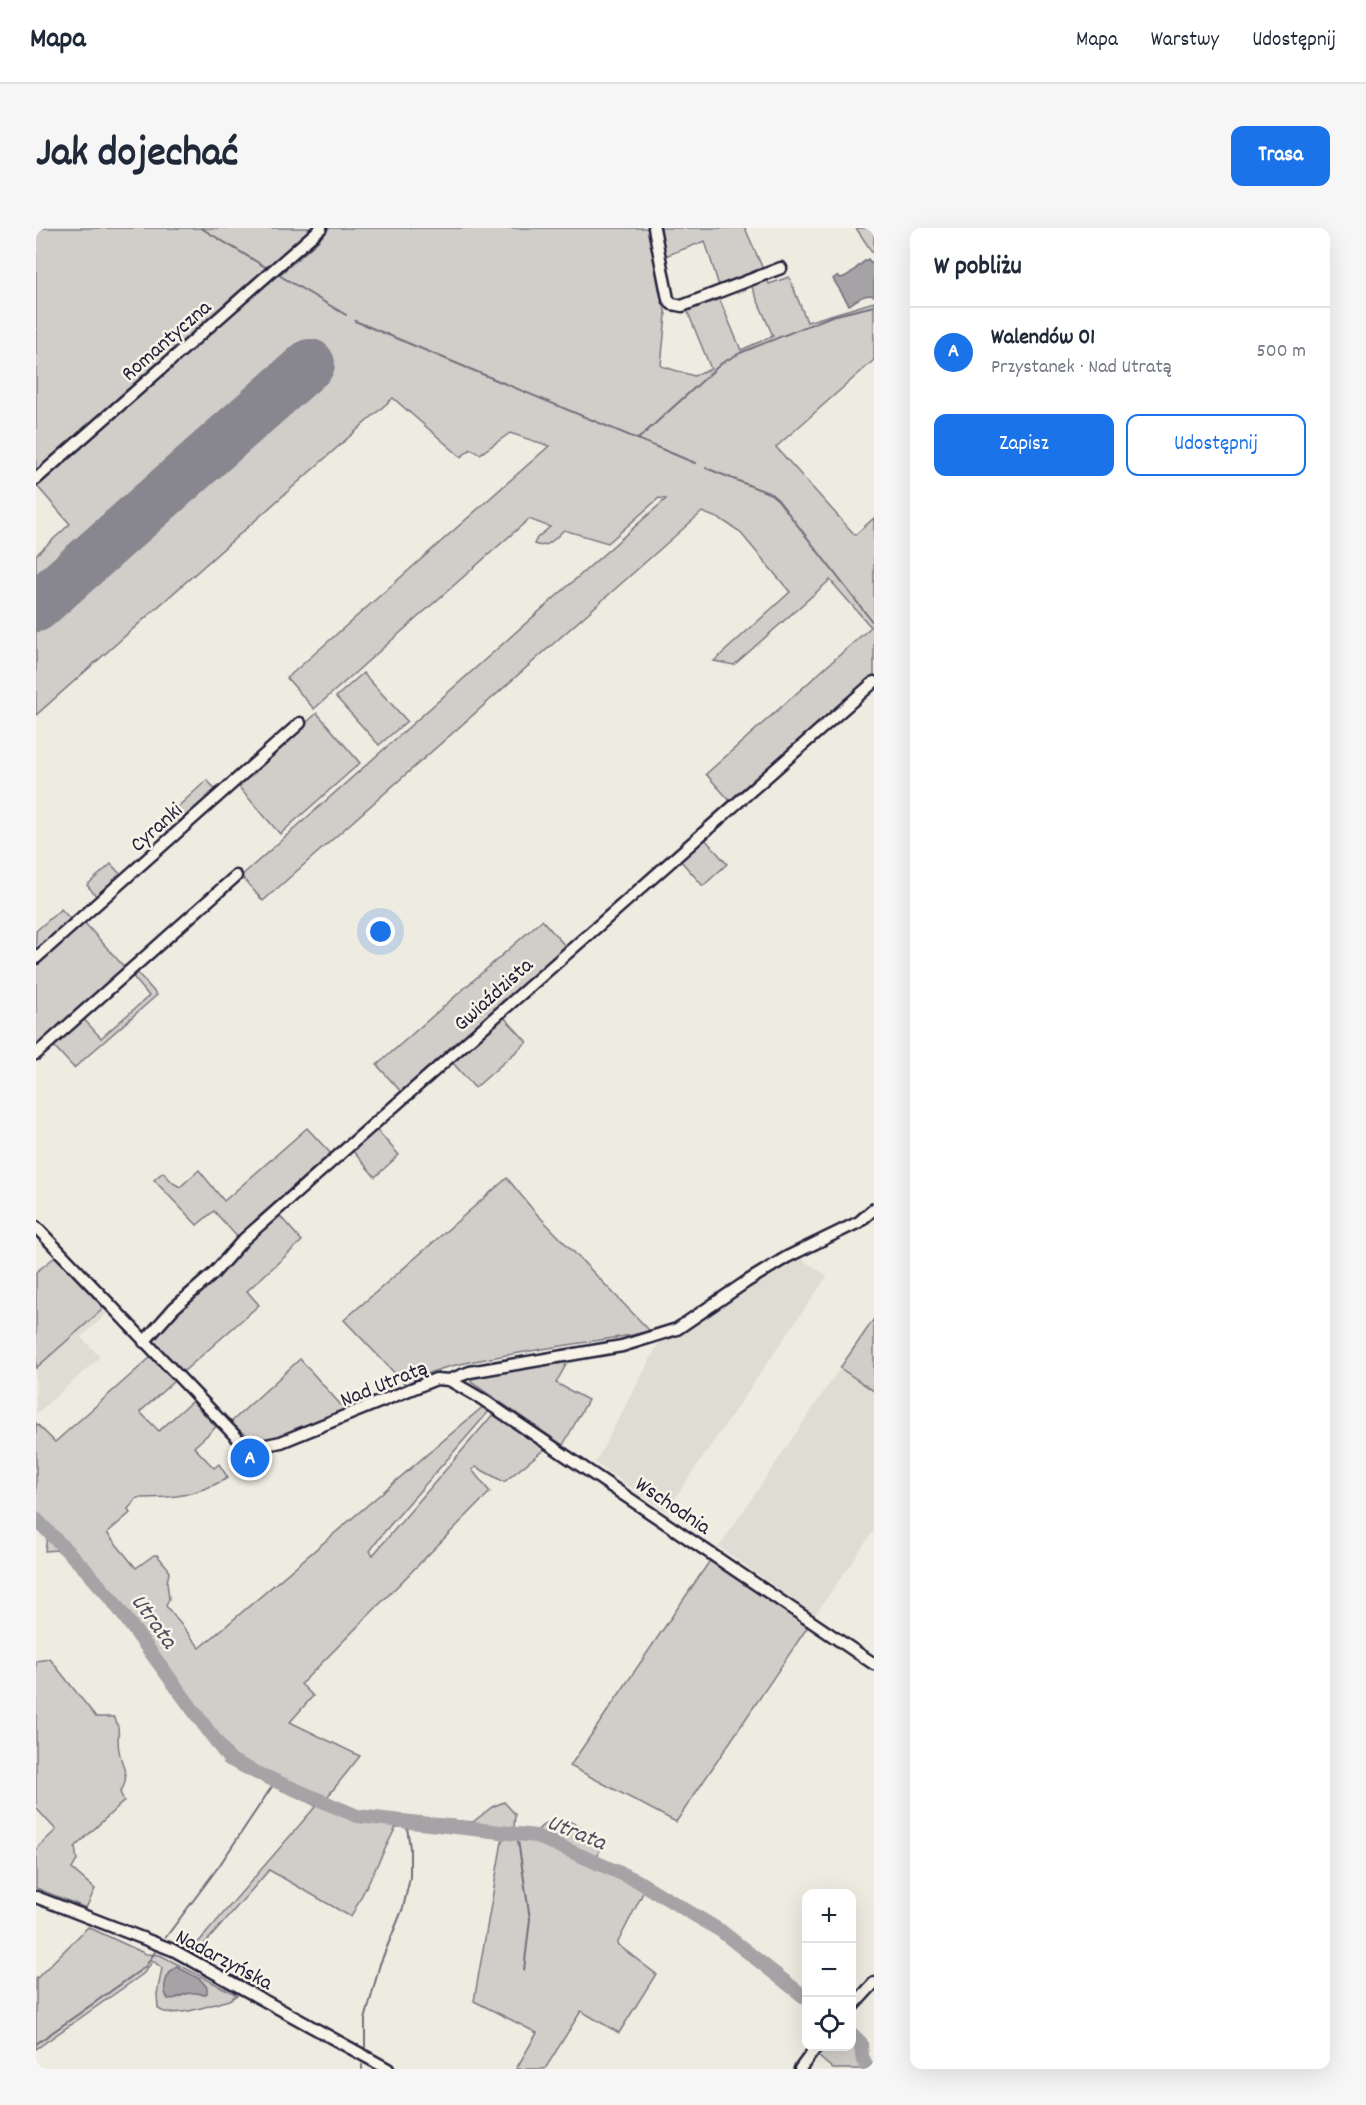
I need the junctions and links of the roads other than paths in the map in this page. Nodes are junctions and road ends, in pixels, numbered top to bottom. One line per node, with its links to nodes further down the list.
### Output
1 (321, 228): 4 (street, Romantyczna)
2 (654, 228): 3 (street)
3 (781, 268)
4 (36, 479)
5 (874, 682): 12 (street, Gwiaździsta)
6 (300, 723): 8 (street, Cyranki)
7 (236, 876): 9 (street)
8 (36, 958)
9 (36, 1054)
10 (874, 1209): 13 (street, Nad Utratą)
11 (36, 1227): 12 (street, Nad Utratą)
12 (144, 1342): 13 (street, Nad Utratą)
13 (449, 1380): 14 (street, Wschodnia)
14 (874, 1664)
15 (36, 1897): 19 (street, Nadarzyńska)
16 (874, 1983): 17 (street)
17 (856, 2003)
18 (813, 2051): 20 (street)
19 (388, 2069)
20 (800, 2069)

